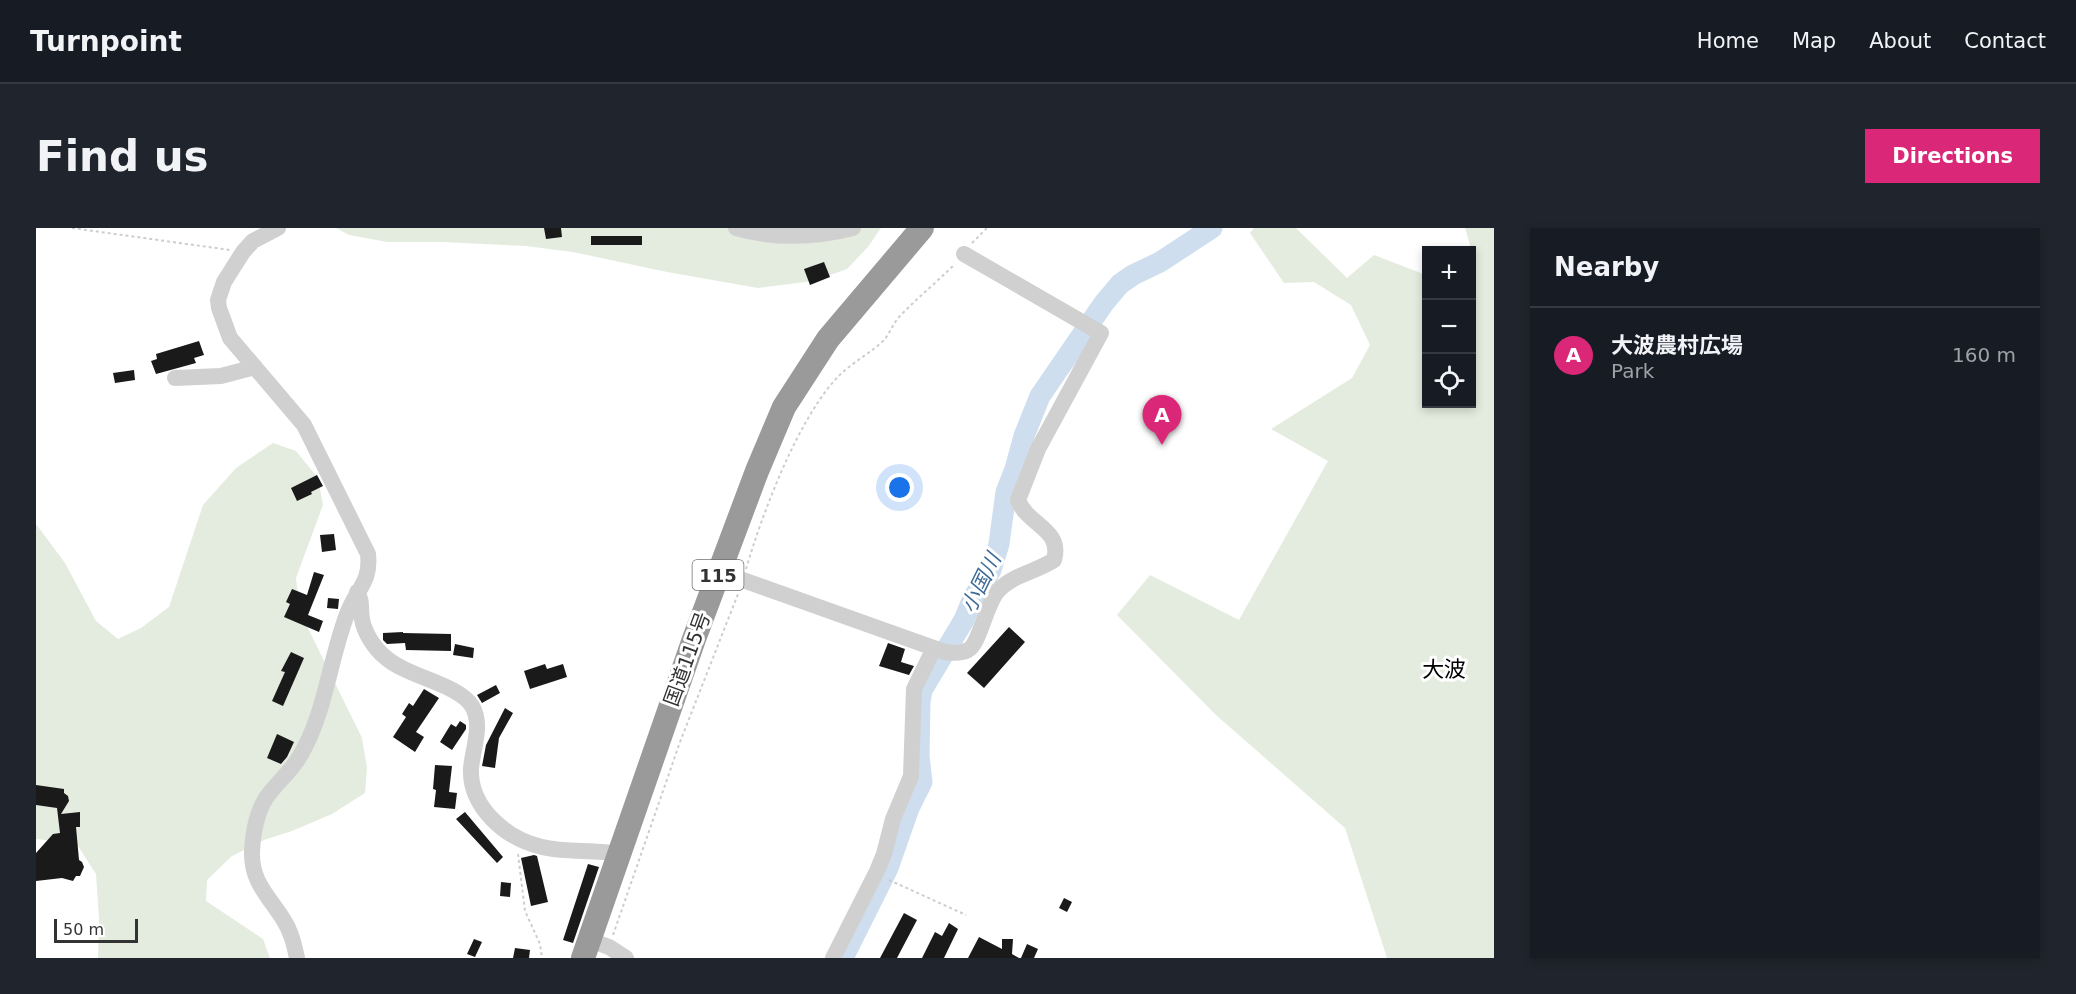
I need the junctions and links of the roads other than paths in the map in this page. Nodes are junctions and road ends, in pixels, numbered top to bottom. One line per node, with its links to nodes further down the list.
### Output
1 (278, 228): 6 (street)
2 (736, 228): 3 (street)
3 (853, 228)
4 (922, 228): 11 (highway, 国道115号 / 115)
5 (964, 254): 10 (street)
6 (255, 367): 7 (street); 9 (street)
7 (175, 378)
8 (743, 580): 10 (street)
9 (357, 592): 11 (street); 13 (street)
10 (934, 648): 15 (street)
11 (620, 854): 12 (highway, 国道115号 / 115)
12 (594, 948): 14 (street)
13 (297, 958)
14 (626, 958)
15 (833, 958)

